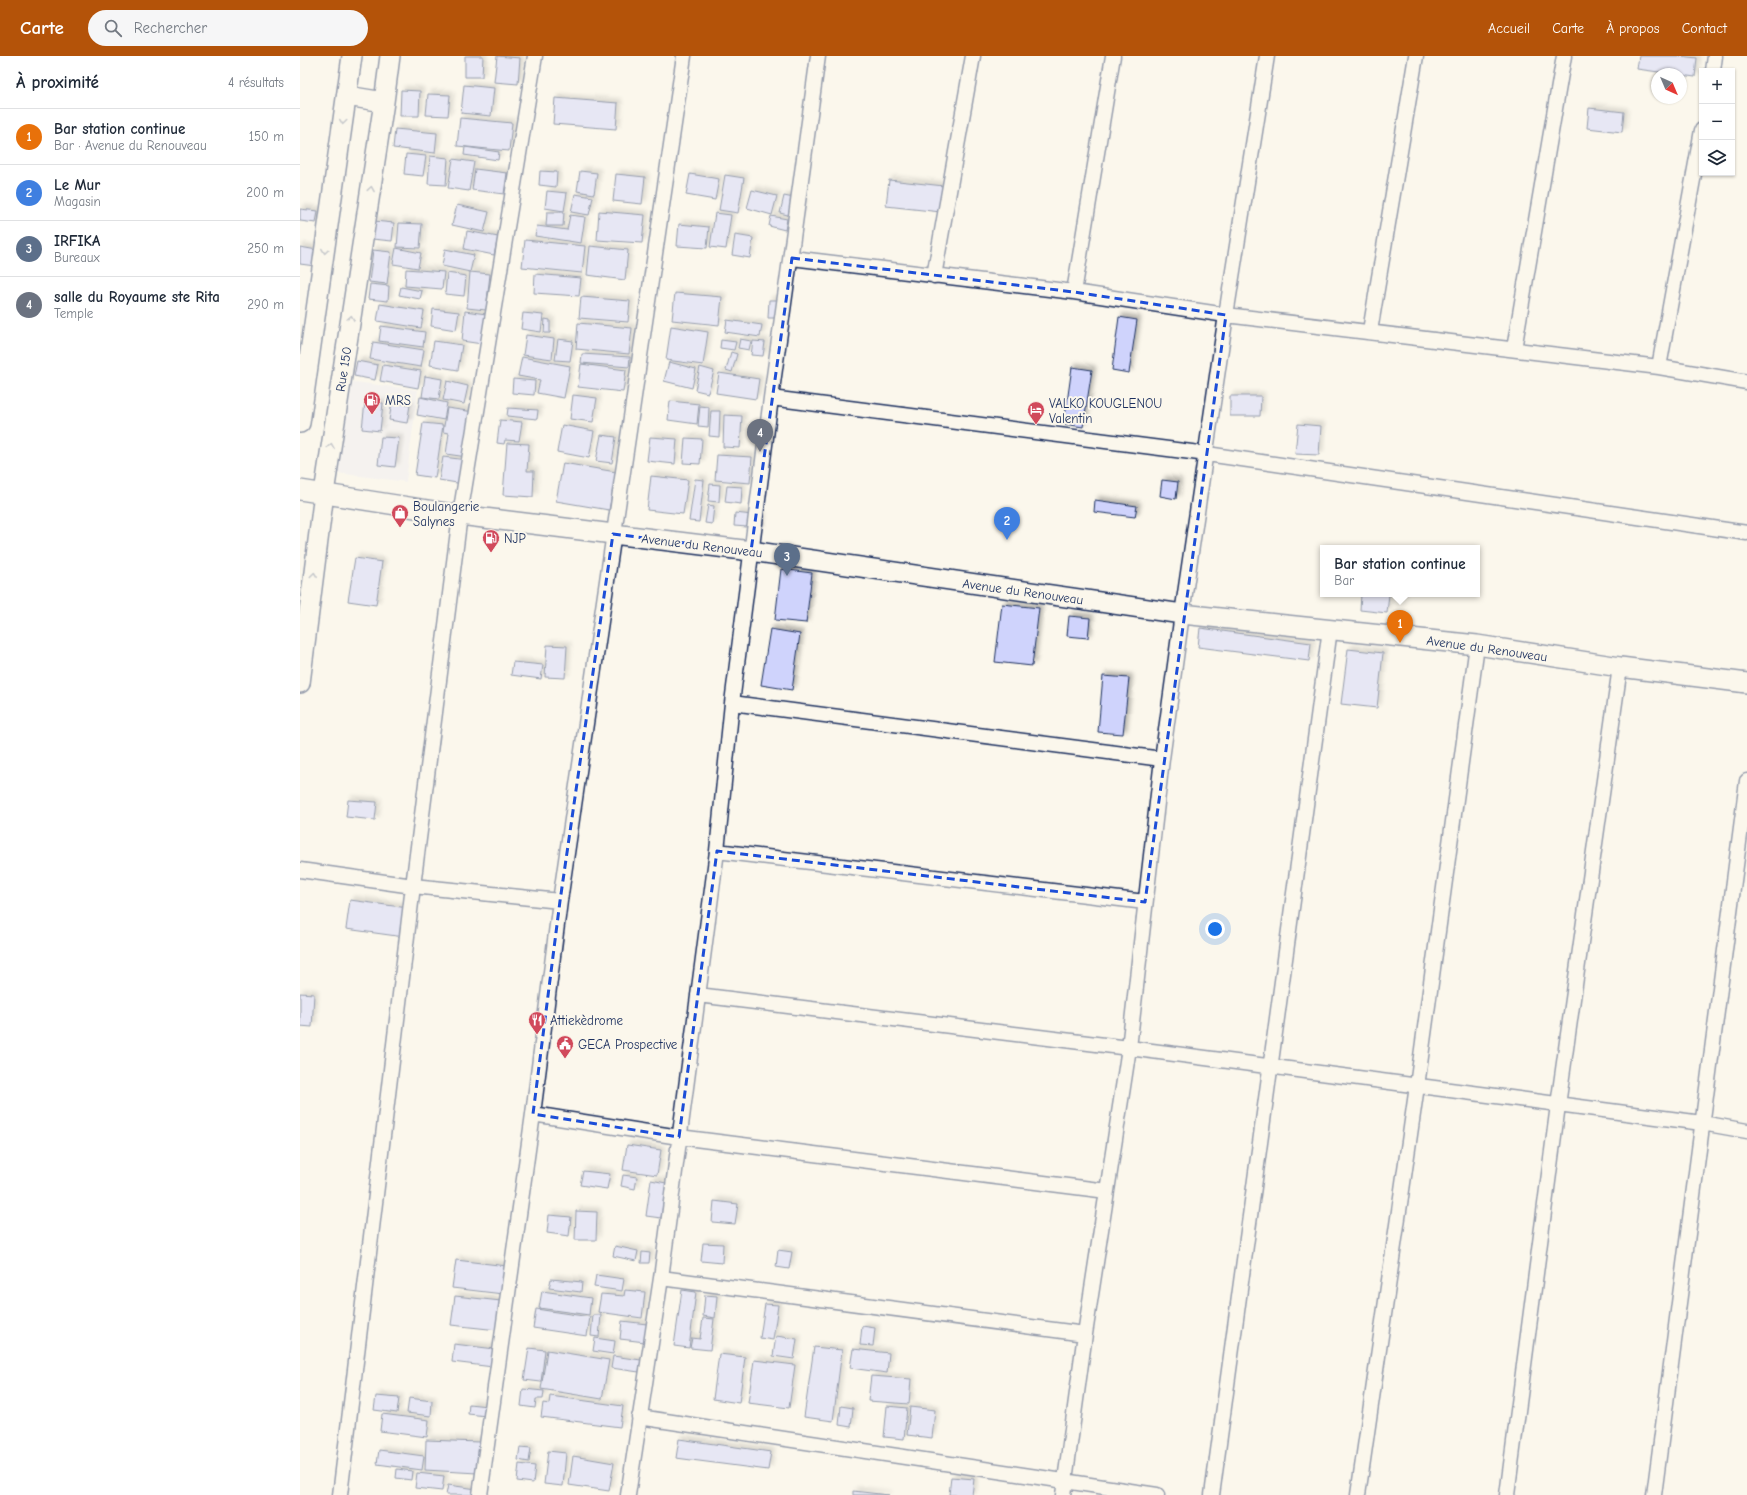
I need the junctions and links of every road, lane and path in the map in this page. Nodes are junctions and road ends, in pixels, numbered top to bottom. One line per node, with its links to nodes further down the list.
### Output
1 (352, 56): 13 (main road)
2 (390, 56): 14 (main road, Rue 150)
3 (535, 56): 29 (street)
4 (684, 56): 31 (street)
5 (818, 56): 16 (street)
6 (973, 56): 17 (street)
7 (1113, 56): 18 (street)
8 (1267, 56): 19 (street)
9 (1416, 56): 20 (street)
10 (1564, 56): 21 (street)
11 (1715, 56): 12 (street)
12 (1713, 68)
13 (347, 96): 14 (main road); 25 (main road, one-way to 25)
14 (384, 102): 28 (main road, Rue 150, one-way to 14)
15 (1700, 140): 22 (street)
16 (792, 258): 17 (street); 24 (street)
17 (934, 276): 18 (street)
18 (1074, 292): 19 (street)
19 (1226, 315): 20 (street); 26 (street)
20 (1370, 331): 21 (street)
21 (1514, 349): 22 (street)
22 (1659, 367): 23 (street)
23 (1747, 382)
24 (771, 398): 26 (street); 32 (street)
25 (300, 423)
26 (1206, 454): 30 (street); 33 (street)
27 (300, 490): 28 (main road, Avenue du Renouveau)
28 (324, 493): 29 (main road, Avenue du Renouveau); 37 (main road, Rue 150, one-way to 28)
29 (460, 515): 31 (main road, Avenue du Renouveau); 44 (street)
30 (1747, 533)
31 (613, 534): 32 (main road, Avenue du Renouveau); 45 (street)
32 (752, 551): 33 (main road, Avenue du Renouveau); 39 (street)
33 (1182, 614): 34 (main road, Avenue du Renouveau); 40 (street)
34 (1330, 629): 35 (main road, Avenue du Renouveau); 49 (street)
35 (1477, 645): 36 (main road, Avenue du Renouveau); 50 (street)
36 (1620, 667): 38 (main road, Avenue du Renouveau); 51 (street)
37 (300, 683)
38 (1747, 683)
39 (732, 703): 40 (street); 42 (street)
40 (1162, 759): 46 (street)
41 (1747, 781): 53 (street)
42 (717, 851): 46 (street); 47 (street)
43 (300, 870): 44 (street)
44 (413, 886): 45 (street); 61 (street)
45 (560, 902): 52 (street)
46 (1144, 902): 48 (street)
47 (698, 995): 48 (street); 55 (street)
48 (1129, 1048): 49 (street); 56 (street)
49 (1269, 1066): 50 (street); 65 (street)
50 (1417, 1086): 51 (street); 66 (street)
51 (1558, 1105): 53 (street); 67 (street)
52 (533, 1114): 55 (street); 62 (street)
53 (1702, 1123): 54 (street); 68 (street)
54 (1747, 1131)
55 (679, 1137): 56 (street); 57 (street)
56 (1107, 1191): 58 (street)
57 (661, 1278): 58 (street); 59 (street)
58 (1085, 1334): 60 (street)
59 (639, 1417): 60 (street); 63 (street)
60 (1064, 1488): 64 (street)
61 (340, 1495)
62 (480, 1495)
63 (628, 1495)
64 (1157, 1495)
65 (1212, 1495)
66 (1358, 1495)
67 (1507, 1495)
68 (1654, 1495)

